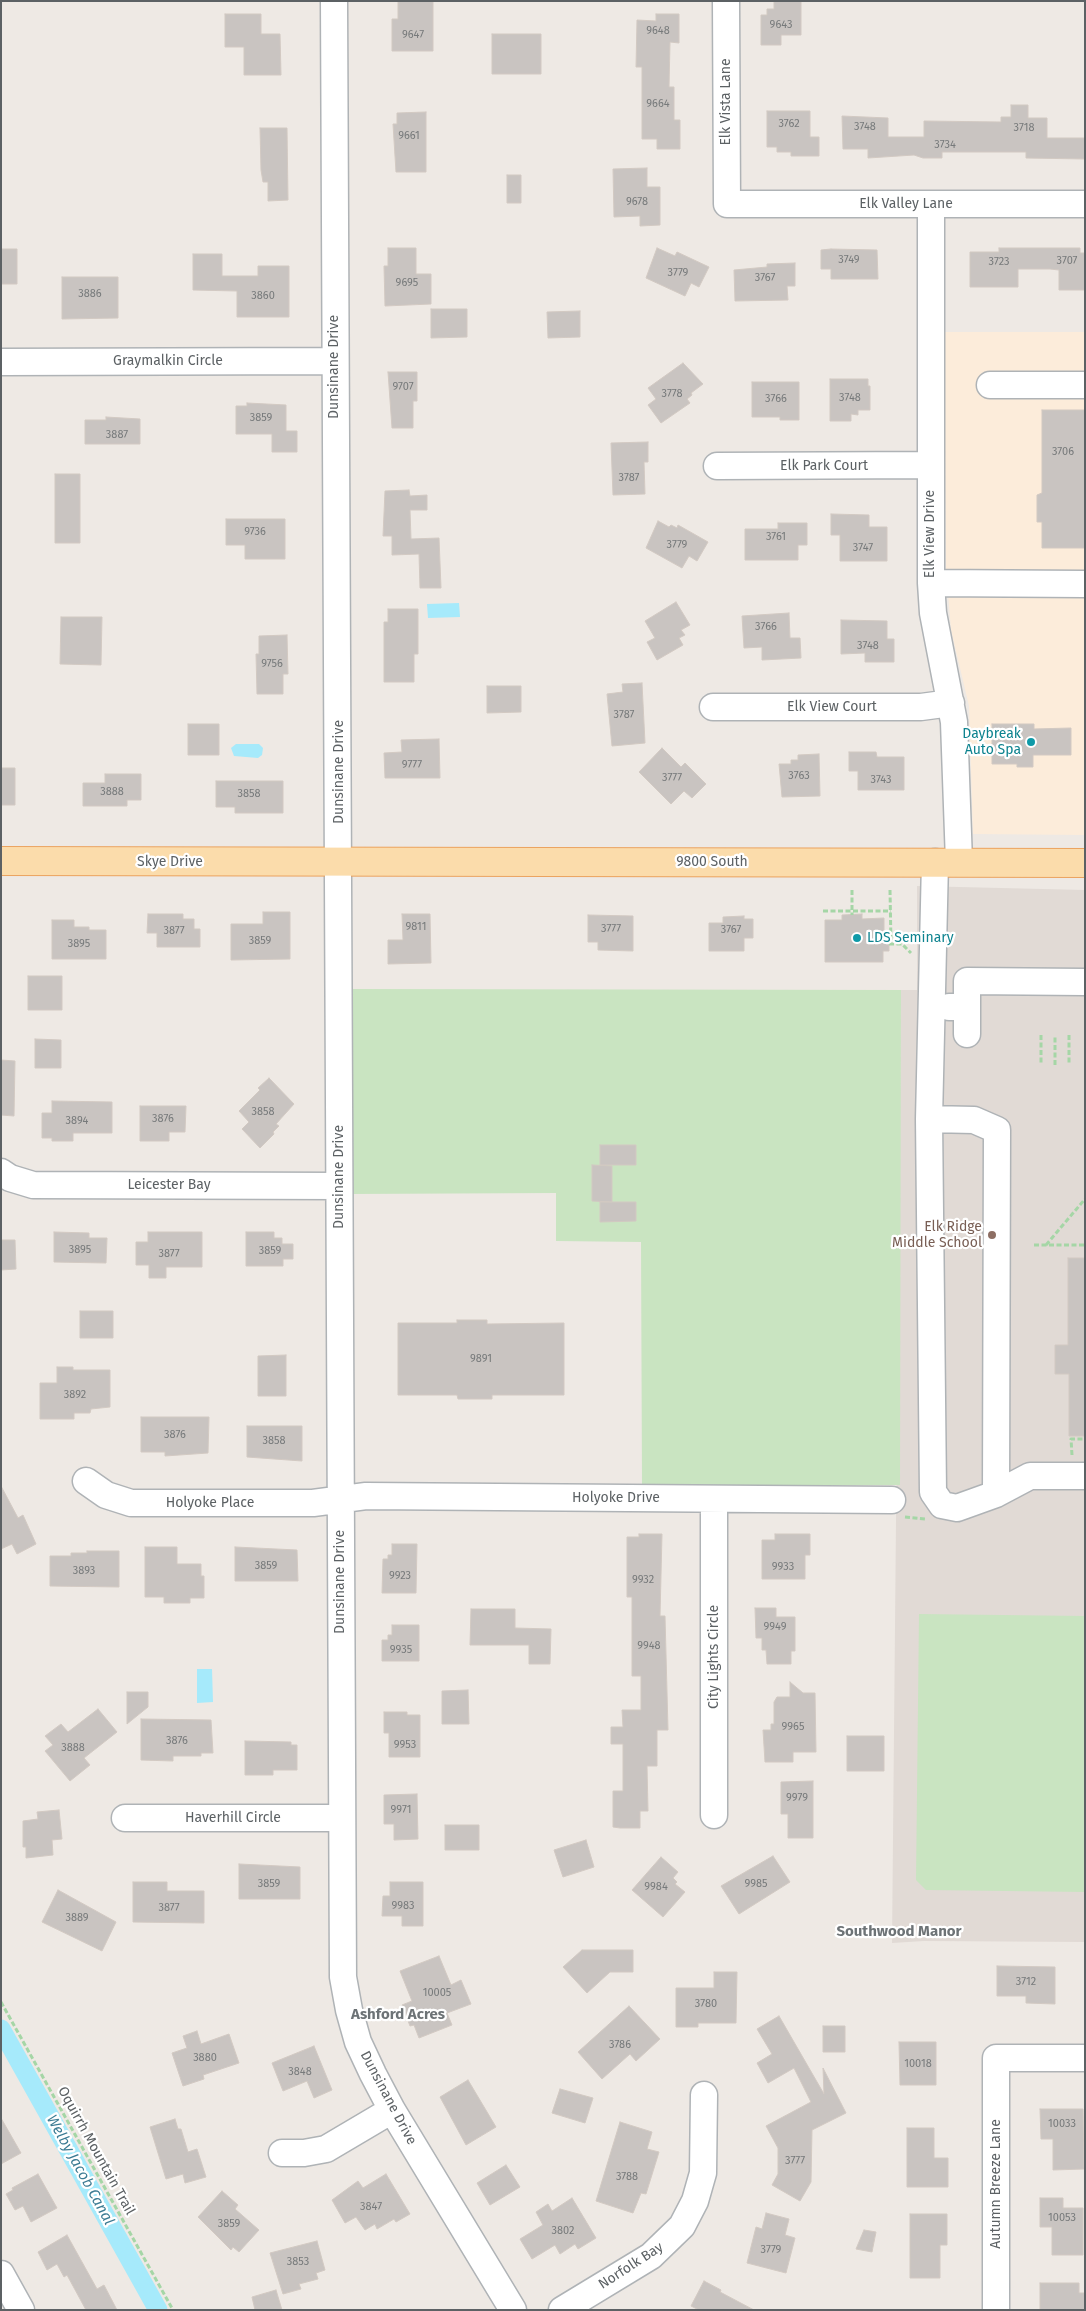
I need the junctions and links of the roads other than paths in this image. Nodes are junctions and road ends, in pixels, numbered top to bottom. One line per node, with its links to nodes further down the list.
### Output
1 (334, 1): 6 (street, Dunsinane Drive)
2 (726, 1): 3 (street, Elk Vista Lane)
3 (727, 204): 4 (street, Elk Valley Lane)
4 (930, 204): 5 (street, Elk Valley Lane); 10 (street, Elk View Drive)
5 (1085, 204)
6 (334, 361): 7 (street, Graymalkin Circle); 17 (street, Dunsinane Drive)
7 (1, 362)
8 (990, 385): 9 (street)
9 (1085, 385)
10 (930, 465): 11 (street, Elk Park Court); 12 (street, Elk View Drive)
11 (717, 466)
12 (930, 583): 13 (street); 14 (street, Elk View Drive)
13 (1085, 584)
14 (951, 703): 15 (street, Elk View Court); 18 (street, Elk View Drive)
15 (713, 707)
16 (1, 861): 17 (main road, Skye Drive)
17 (339, 862): 18 (main road, 9800 South); 26 (street, Dunsinane Drive)
18 (947, 862): 19 (main road, 9800 South); 21 (street, Elk View Drive)
19 (1085, 863)
20 (1085, 982): 22 (street)
21 (931, 1007): 22 (street); 24 (street, Elk View Drive)
22 (967, 1007): 23 (street)
23 (967, 1034)
24 (929, 1120): 29 (street); 29 (street, Elk View Drive)
25 (1, 1172): 26 (street, Leicester Bay)
26 (340, 1186): 31 (street, Dunsinane Drive)
27 (1085, 1476): 29 (street, Elk View Drive)
28 (86, 1481): 31 (street, Holyoke Place)
29 (996, 1494)
30 (714, 1499): 31 (street, Holyoke Drive); 32 (street, Holyoke Drive); 33 (street, City Lights Circle)
31 (340, 1500): 35 (street, Dunsinane Drive)
32 (896, 1508)
33 (714, 1815)
34 (125, 1818): 35 (street, Haverhill Circle)
35 (341, 1818): 38 (street, Dunsinane Drive)
36 (1085, 2058): 44 (street, Autumn Breeze Lane)
37 (704, 2095): 43 (street, Norfolk Bay)
38 (392, 2110): 39 (street); 42 (street, Dunsinane Drive)
39 (282, 2152)
40 (1, 2274): 41 (street)
41 (21, 2310)
42 (513, 2310)
43 (562, 2310)
44 (996, 2310)

